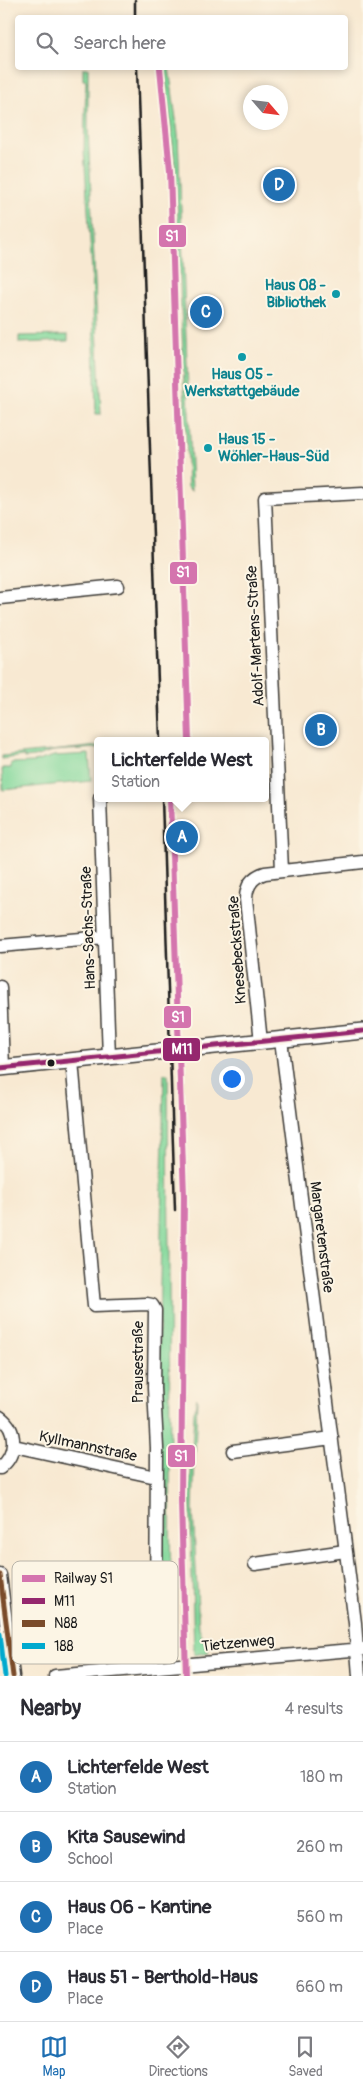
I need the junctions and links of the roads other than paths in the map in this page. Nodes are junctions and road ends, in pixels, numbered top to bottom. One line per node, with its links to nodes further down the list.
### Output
1 (363, 493): 6 (street, Adolf-Martens-Straße)
2 (118, 586): 3 (street)
3 (0, 598)
4 (100, 802): 7 (street, Hans-Sachs-Straße)
5 (363, 862): 6 (street, Knesebeckstraße)
6 (282, 870): 12 (street, Knesebeckstraße)
7 (105, 937): 8 (street); 13 (street, Hans-Sachs-Straße)
8 (0, 946)
9 (0, 987): 15 (street)
10 (363, 1031): 11 (main road)
11 (281, 1040): 12 (main road); 17 (street, Margaretenstraße)
12 (261, 1042): 13 (main road)
13 (109, 1058): 14 (main road)
14 (72, 1061): 15 (main road); 21 (street, Prausestraße)
15 (1, 1068)
16 (0, 1417): 18 (street)
17 (332, 1438): 19 (street); 22 (street, Margaretenstraße)
18 (14, 1446): 20 (street); 21 (street, Kyllmannstraße)
19 (233, 1451)
20 (0, 1468)
21 (156, 1477): 23 (street, Prausestraße)
22 (345, 1551): 24 (street); 26 (street, Margaretenstraße)
23 (156, 1561)
24 (254, 1564)
25 (0, 1575): 27 (street)
26 (360, 1650): 28 (street, Tietzenweg); 29 (street, Margaretenstraße)
27 (13, 1676)
28 (55, 1676)
29 (359, 1676)

